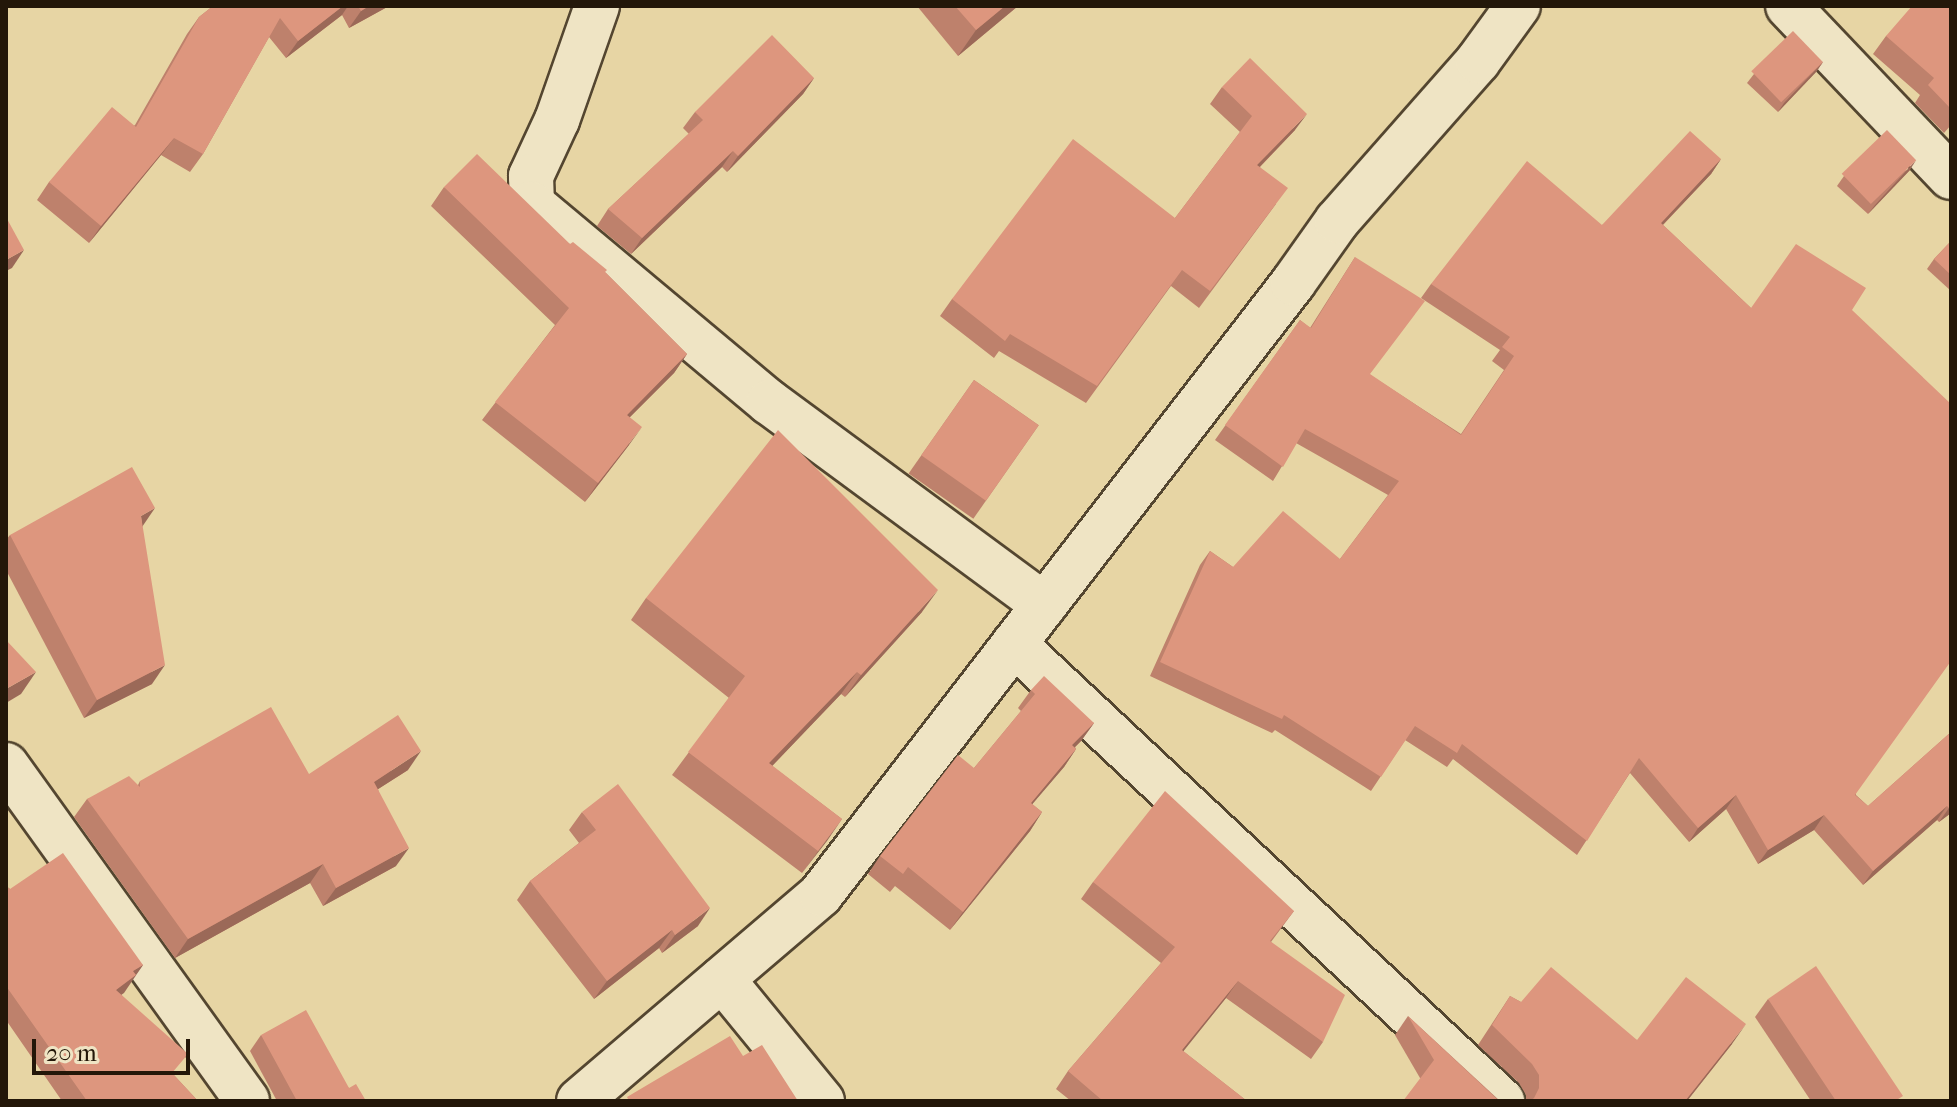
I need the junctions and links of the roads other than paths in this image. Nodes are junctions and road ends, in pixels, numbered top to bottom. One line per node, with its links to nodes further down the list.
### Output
1 (597, 6): 5 (street)
2 (1518, 6): 5 (street)
3 (1788, 6): 4 (street)
4 (1951, 177)
5 (1044, 605): 6 (street)
6 (1014, 644): 8 (street); 12 (street)
7 (6, 765): 9 (street)
8 (722, 979): 10 (street); 11 (street)
9 (247, 1101)
10 (579, 1101)
11 (822, 1101)
12 (1502, 1101)

